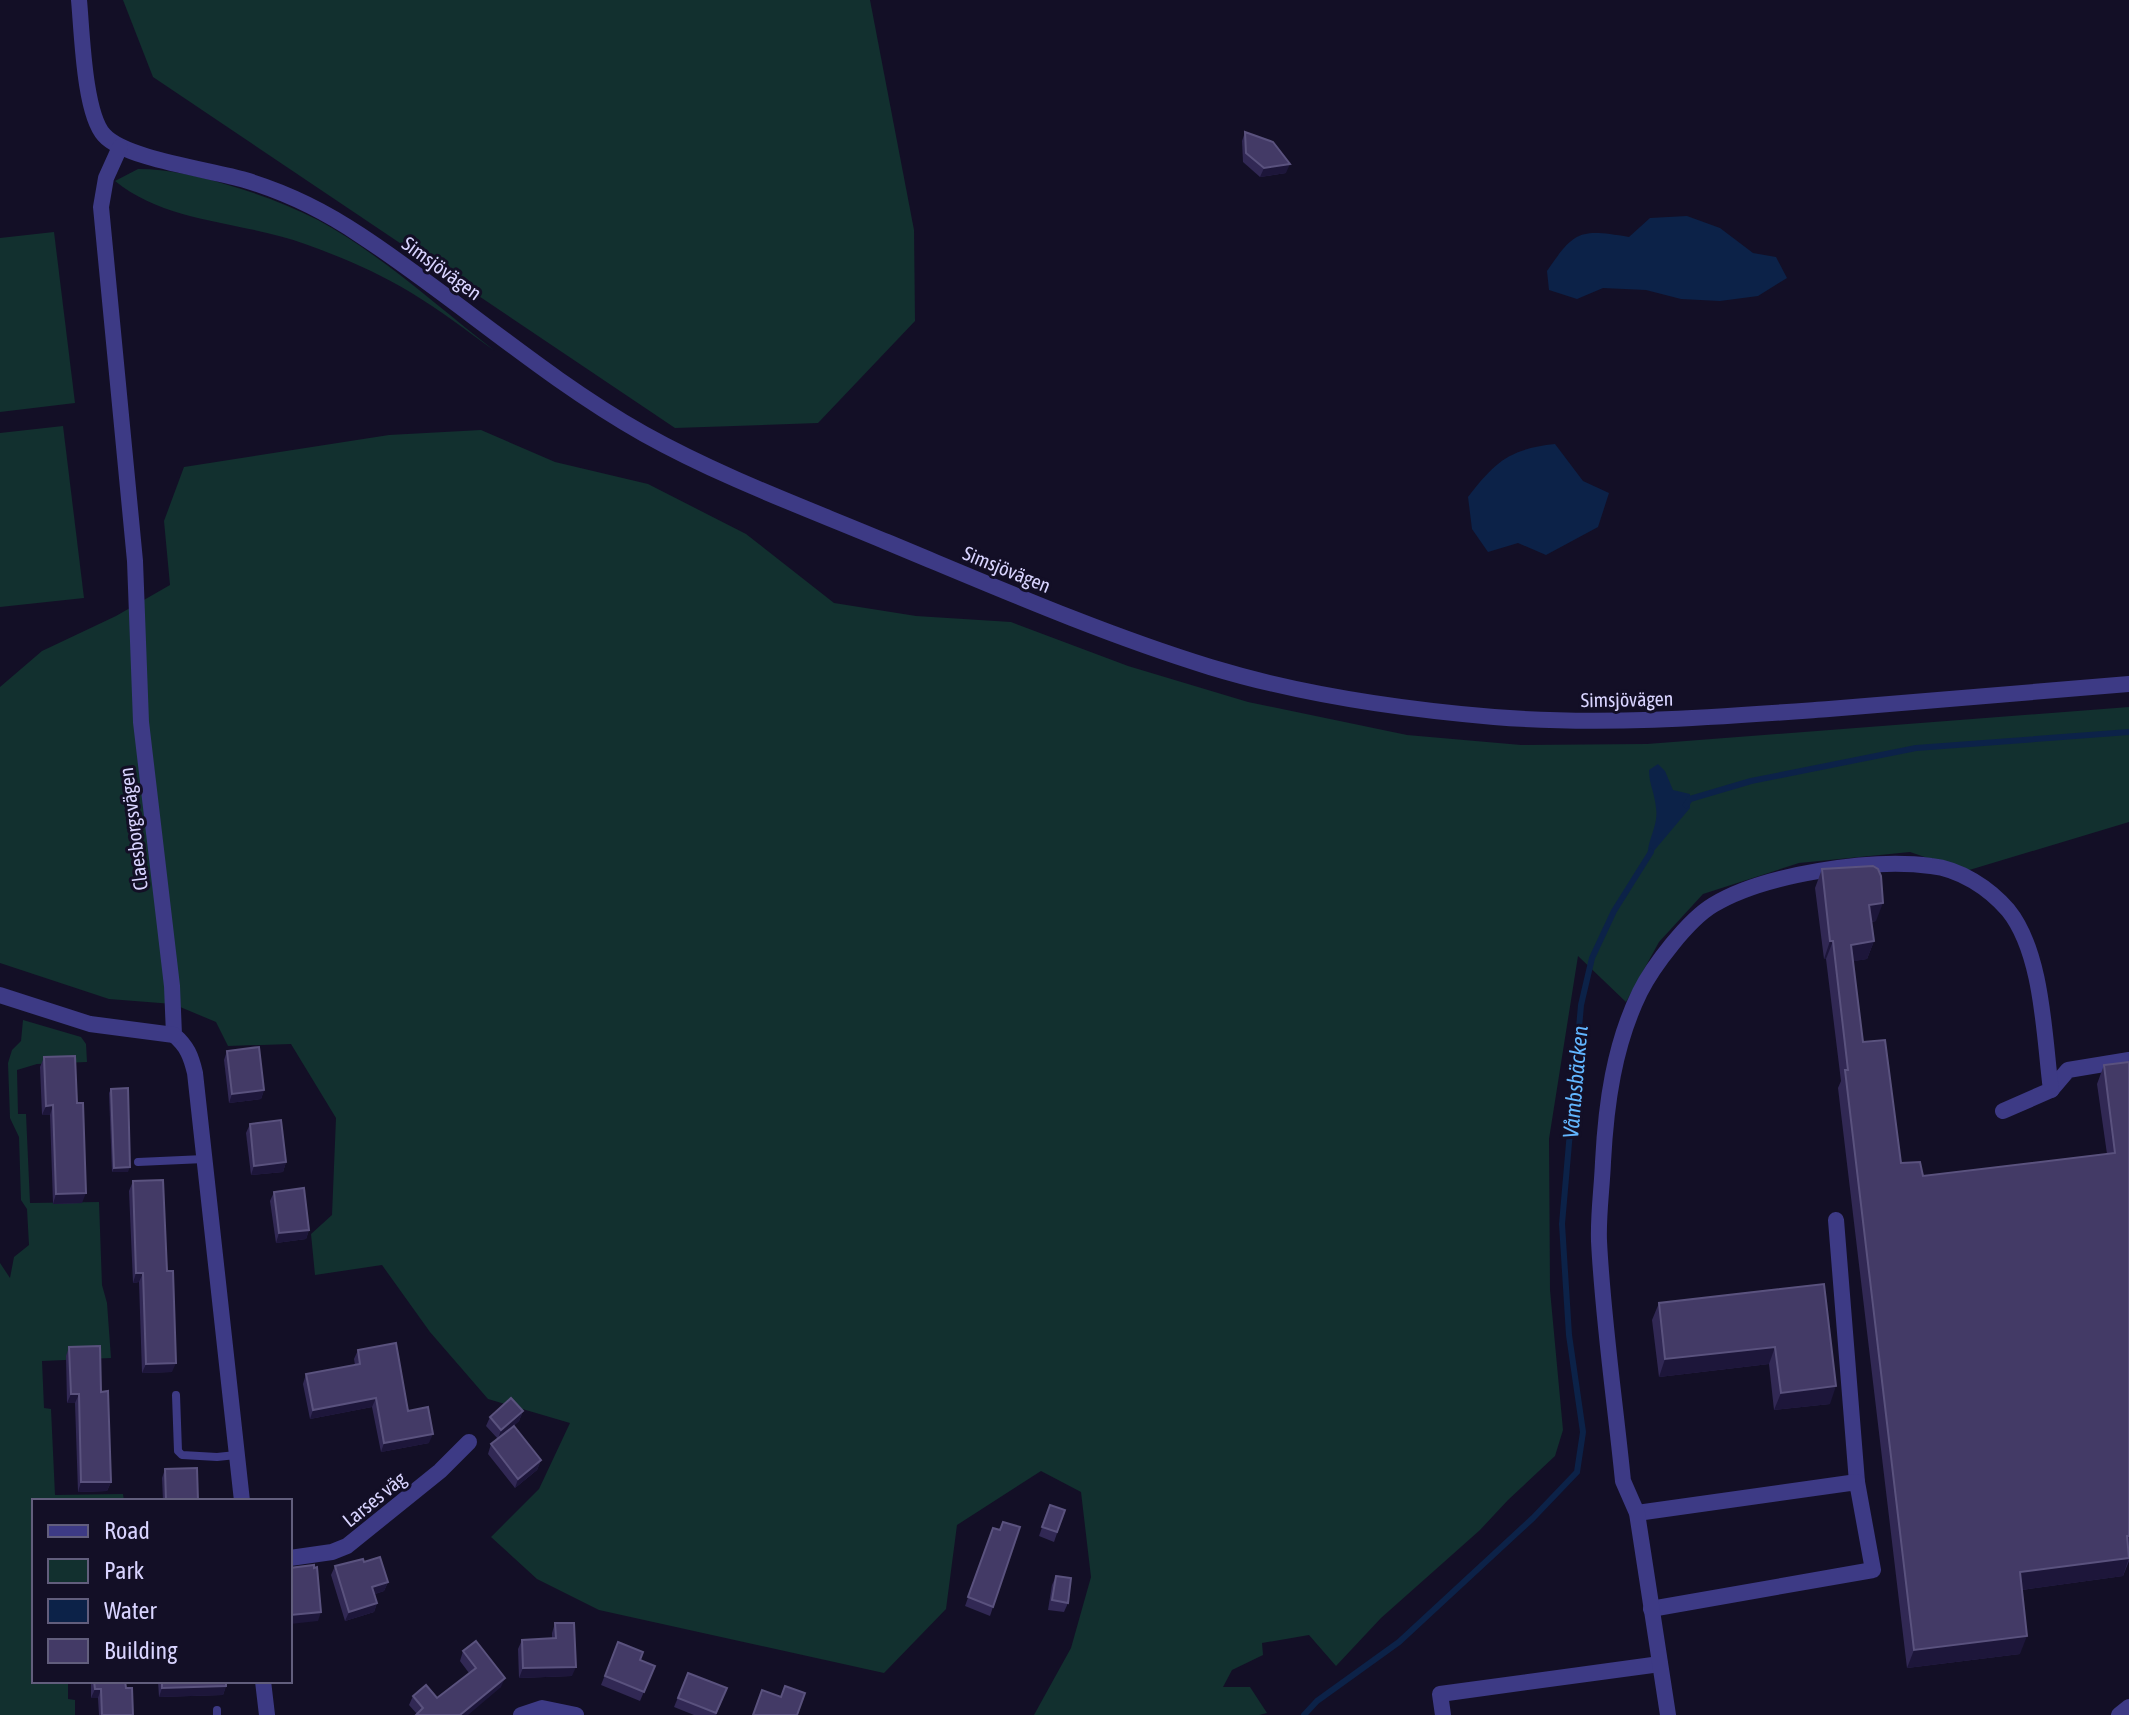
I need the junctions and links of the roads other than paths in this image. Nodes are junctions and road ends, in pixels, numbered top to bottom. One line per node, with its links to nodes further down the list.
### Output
1 (79, 0): 2 (street)
2 (120, 147): 3 (street, Simsjövägen); 5 (street, Claesborgsvägen)
3 (2129, 684)
4 (0, 995): 5 (street)
5 (174, 1035): 9 (street, Claesborgsvägen)
6 (2129, 1060): 7 (street)
7 (2051, 1090): 8 (street); 17 (street)
8 (2003, 1111)
9 (204, 1159): 10 (lane); 14 (street, Claesborgsvägen)
10 (138, 1162)
11 (1836, 1220): 15 (street)
12 (176, 1395): 14 (lane)
13 (469, 1442): 18 (street, Larses väg)
14 (237, 1455): 16 (street, Claesborgsvägen)
15 (1857, 1482): 17 (street); 19 (street)
16 (242, 1499)
17 (1637, 1513): 19 (street)
18 (292, 1558)
19 (1651, 1609): 20 (street)
20 (1660, 1664): 26 (street); 27 (street)
21 (263, 1683): 23 (street)
22 (2129, 1707): 28 (street)
23 (267, 1715)
24 (521, 1715): 25 (street)
25 (576, 1715)
26 (1443, 1715)
27 (1668, 1715)
28 (2119, 1715)

